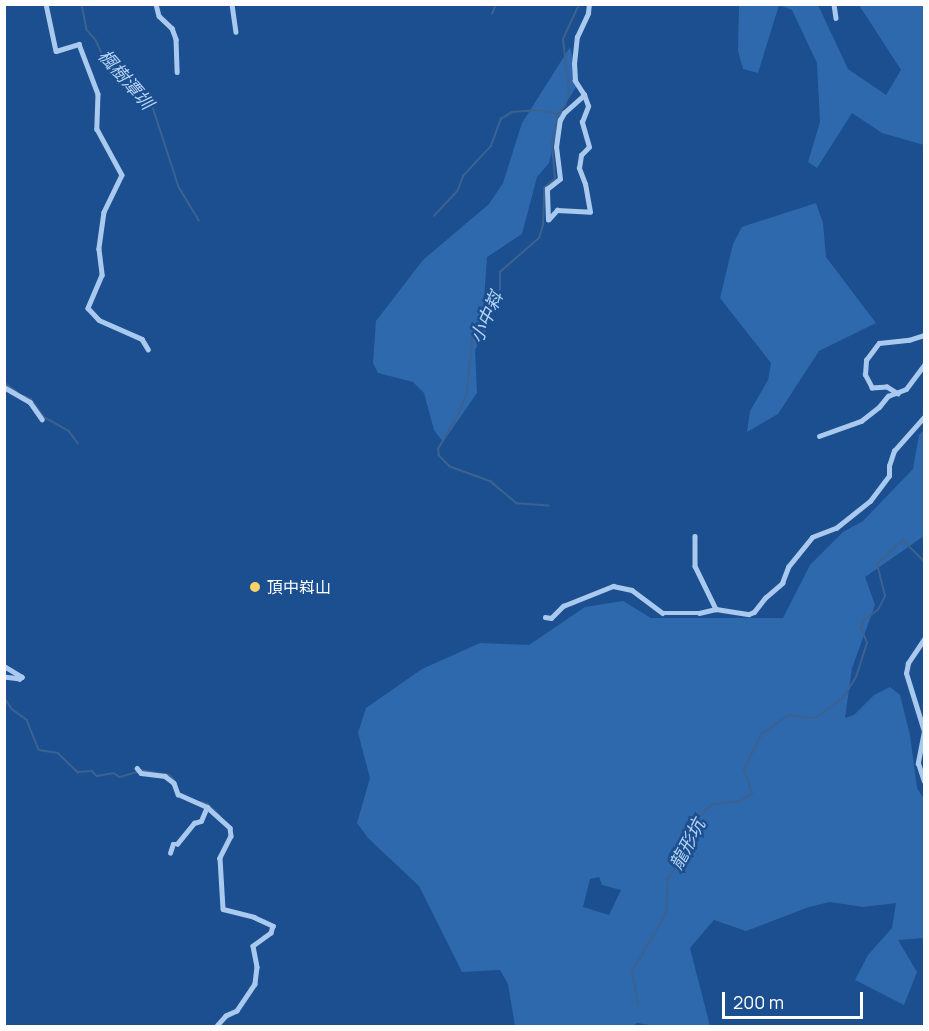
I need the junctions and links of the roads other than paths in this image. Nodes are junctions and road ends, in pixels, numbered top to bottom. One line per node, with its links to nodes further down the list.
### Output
1 (46, 4): 11 (street)
2 (156, 4): 8 (street)
3 (232, 4): 7 (street)
4 (589, 4): 9 (street)
5 (834, 4): 6 (street)
6 (836, 18)
7 (236, 32)
8 (177, 72)
9 (584, 95): 9 (street)
10 (924, 335): 14 (street)
11 (148, 349)
12 (924, 365): 14 (street)
13 (4, 387): 16 (street)
14 (898, 394): 17 (street)
15 (924, 417): 19 (street)
16 (42, 419)
17 (819, 436)
18 (695, 536): 19 (street)
19 (716, 609): 20 (street)
20 (545, 617)
21 (924, 639): 25 (street)
22 (4, 666): 23 (street)
23 (4, 677)
24 (137, 768): 26 (street)
25 (924, 781)
26 (207, 807): 27 (street); 28 (street)
27 (170, 853)
28 (217, 1026)

